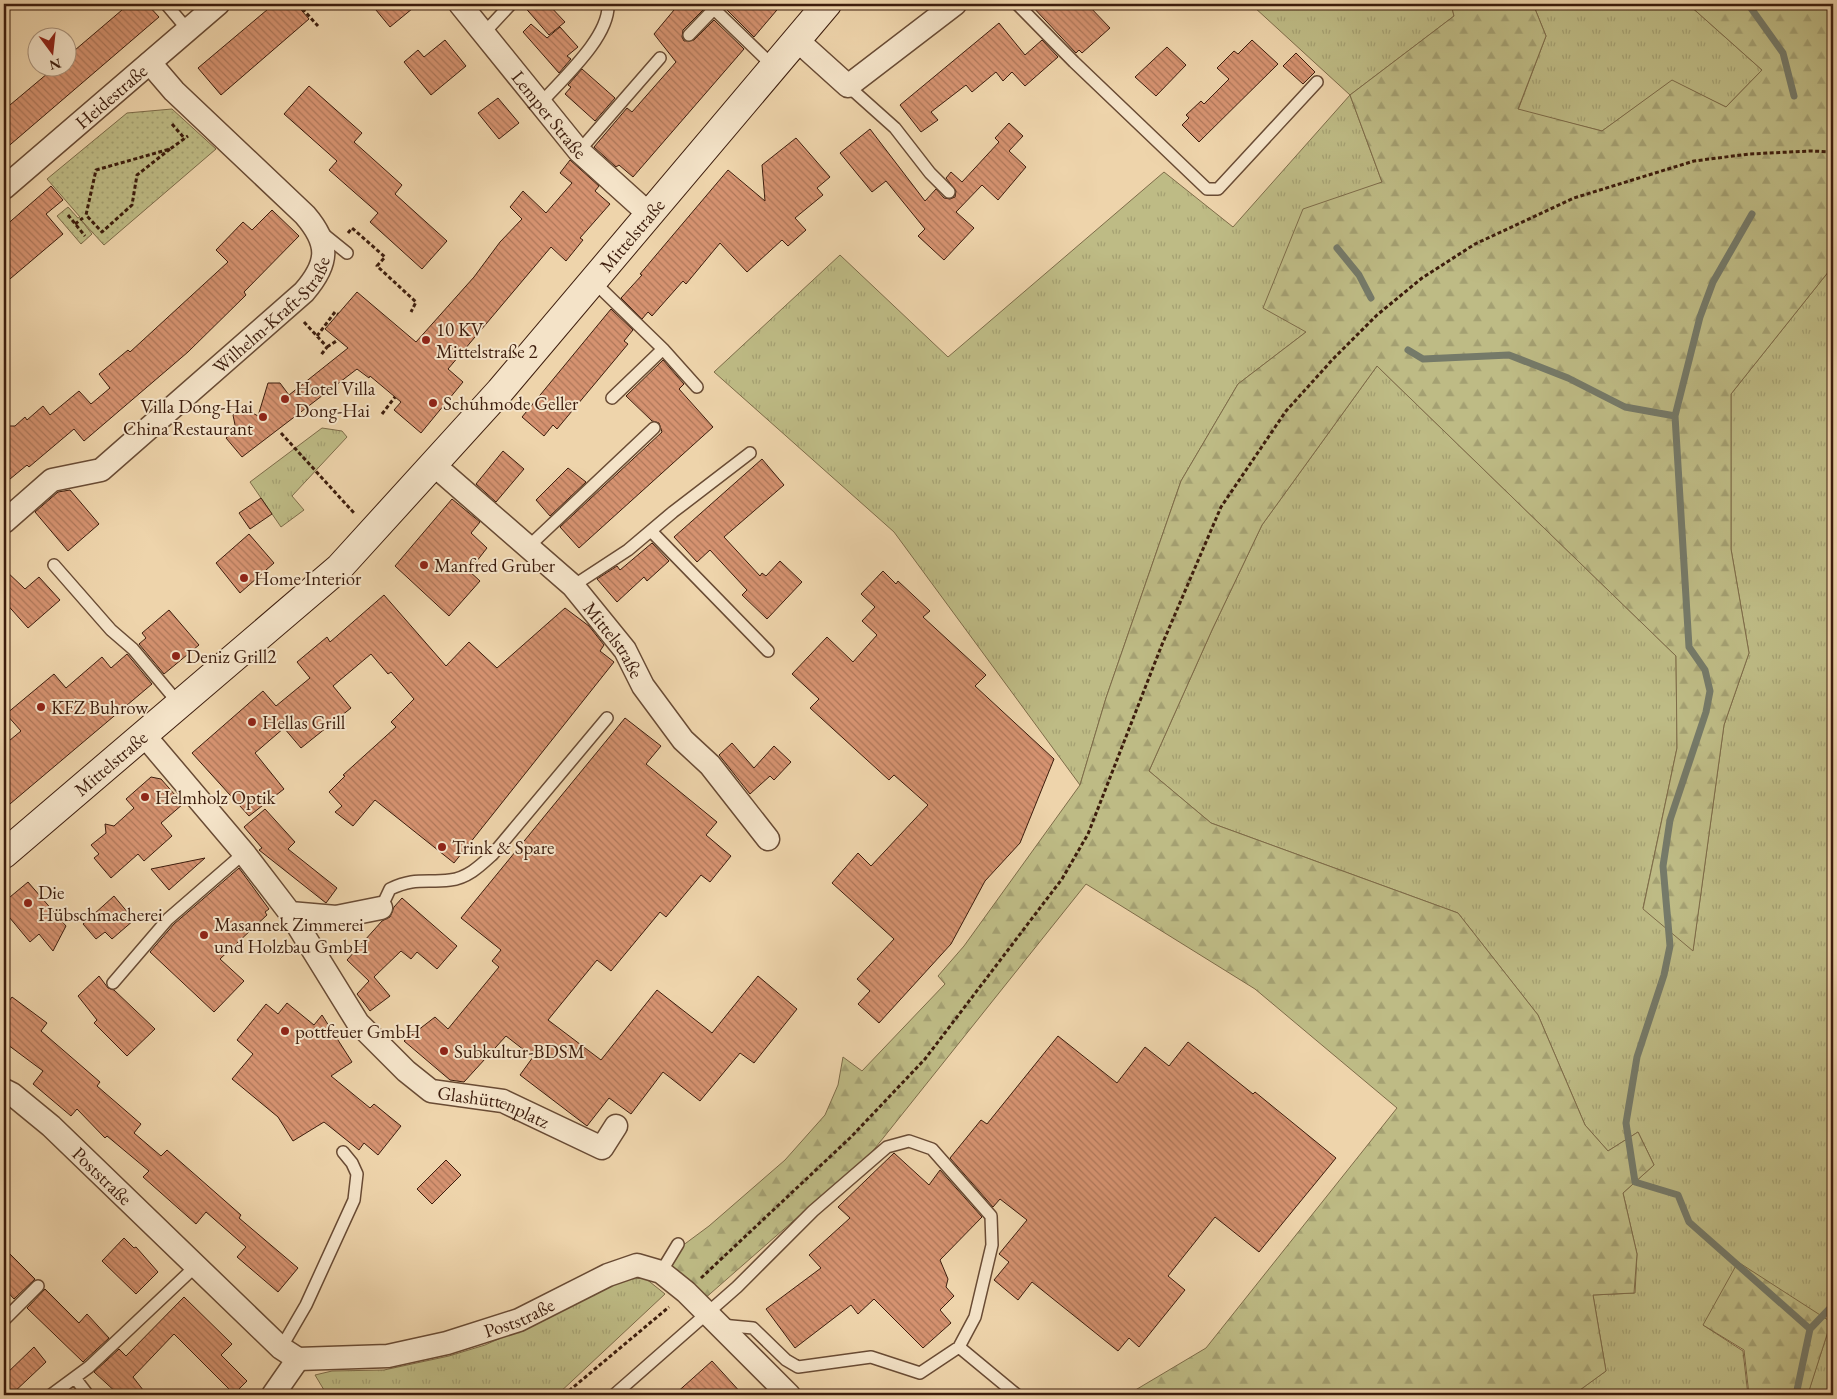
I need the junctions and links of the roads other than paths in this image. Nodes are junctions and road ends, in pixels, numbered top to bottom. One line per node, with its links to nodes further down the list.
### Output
1 (166, 4): 10 (lane)
2 (218, 4): 10 (street, Heidestraße)
3 (460, 4): 11 (street, Lemper Straße)
4 (511, 4): 11 (lane)
5 (608, 4): 19 (lane)
6 (955, 4): 18 (street)
7 (1017, 4): 17 (lane)
8 (824, 5): 13 (main road, Mittelstraße)
9 (714, 6): 12 (lane); 16 (lane)
10 (188, 30): 15 (street, Heidestraße)
11 (484, 33): 19 (street, Lemper Straße)
12 (689, 35)
13 (796, 40): 16 (main road, Mittelstraße); 18 (street)
14 (660, 58): 20 (lane)
15 (150, 63): 21 (street, Heidestraße); 24 (street, Wilhelm-Kraft-Straße)
16 (774, 67): 23 (main road, Mittelstraße)
17 (1317, 82)
18 (848, 86): 22 (lane)
19 (540, 104): 20 (street, Lemper Straße)
20 (579, 151): 23 (street, Lemper Straße)
21 (4, 188)
22 (949, 192)
23 (650, 215): 26 (main road, Mittelstraße)
24 (320, 231): 25 (lane); 33 (street, Wilhelm-Kraft-Straße)
25 (347, 253)
26 (594, 281): 27 (lane); 32 (main road, Mittelstraße)
27 (663, 349): 28 (lane); 29 (lane)
28 (697, 387)
29 (612, 398)
30 (654, 428): 35 (lane)
31 (750, 453): 34 (lane)
32 (434, 465): 35 (street, Mittelstraße); 39 (main road, Mittelstraße)
33 (4, 522)
34 (651, 530): 37 (lane); 38 (lane)
35 (528, 546): 37 (street, Mittelstraße)
36 (54, 566): 39 (lane)
37 (573, 586): 42 (street, Mittelstraße)
38 (768, 651)
39 (180, 705): 41 (main road, Mittelstraße)
40 (607, 718): 45 (lane)
41 (144, 735): 43 (street, Glashüttenplatz); 44 (main road, Mittelstraße)
42 (768, 839)
43 (244, 853): 46 (street, Glashüttenplatz); 47 (lane)
44 (4, 854)
45 (381, 908): 46 (street)
46 (290, 913): 49 (street, Glashüttenplatz)
47 (113, 983)
48 (4, 1090): 52 (street, Poststraße)
49 (616, 1126)
50 (343, 1152): 58 (lane)
51 (678, 1244): 53 (lane)
52 (197, 1265): 58 (street, Poststraße); 59 (lane)
53 (661, 1272): 55 (street, Poststraße); 58 (street, Poststraße)
54 (38, 1286): 56 (lane)
55 (714, 1319): 57 (lane); 57 (lane); 63 (lane); 64 (street, Poststraße)
56 (4, 1320)
57 (959, 1347): 65 (lane)
58 (289, 1354): 62 (street)
59 (75, 1378): 60 (lane); 61 (lane)
60 (51, 1395)
61 (88, 1395)
62 (273, 1395)
63 (614, 1395)
64 (789, 1395)
65 (1017, 1395)

